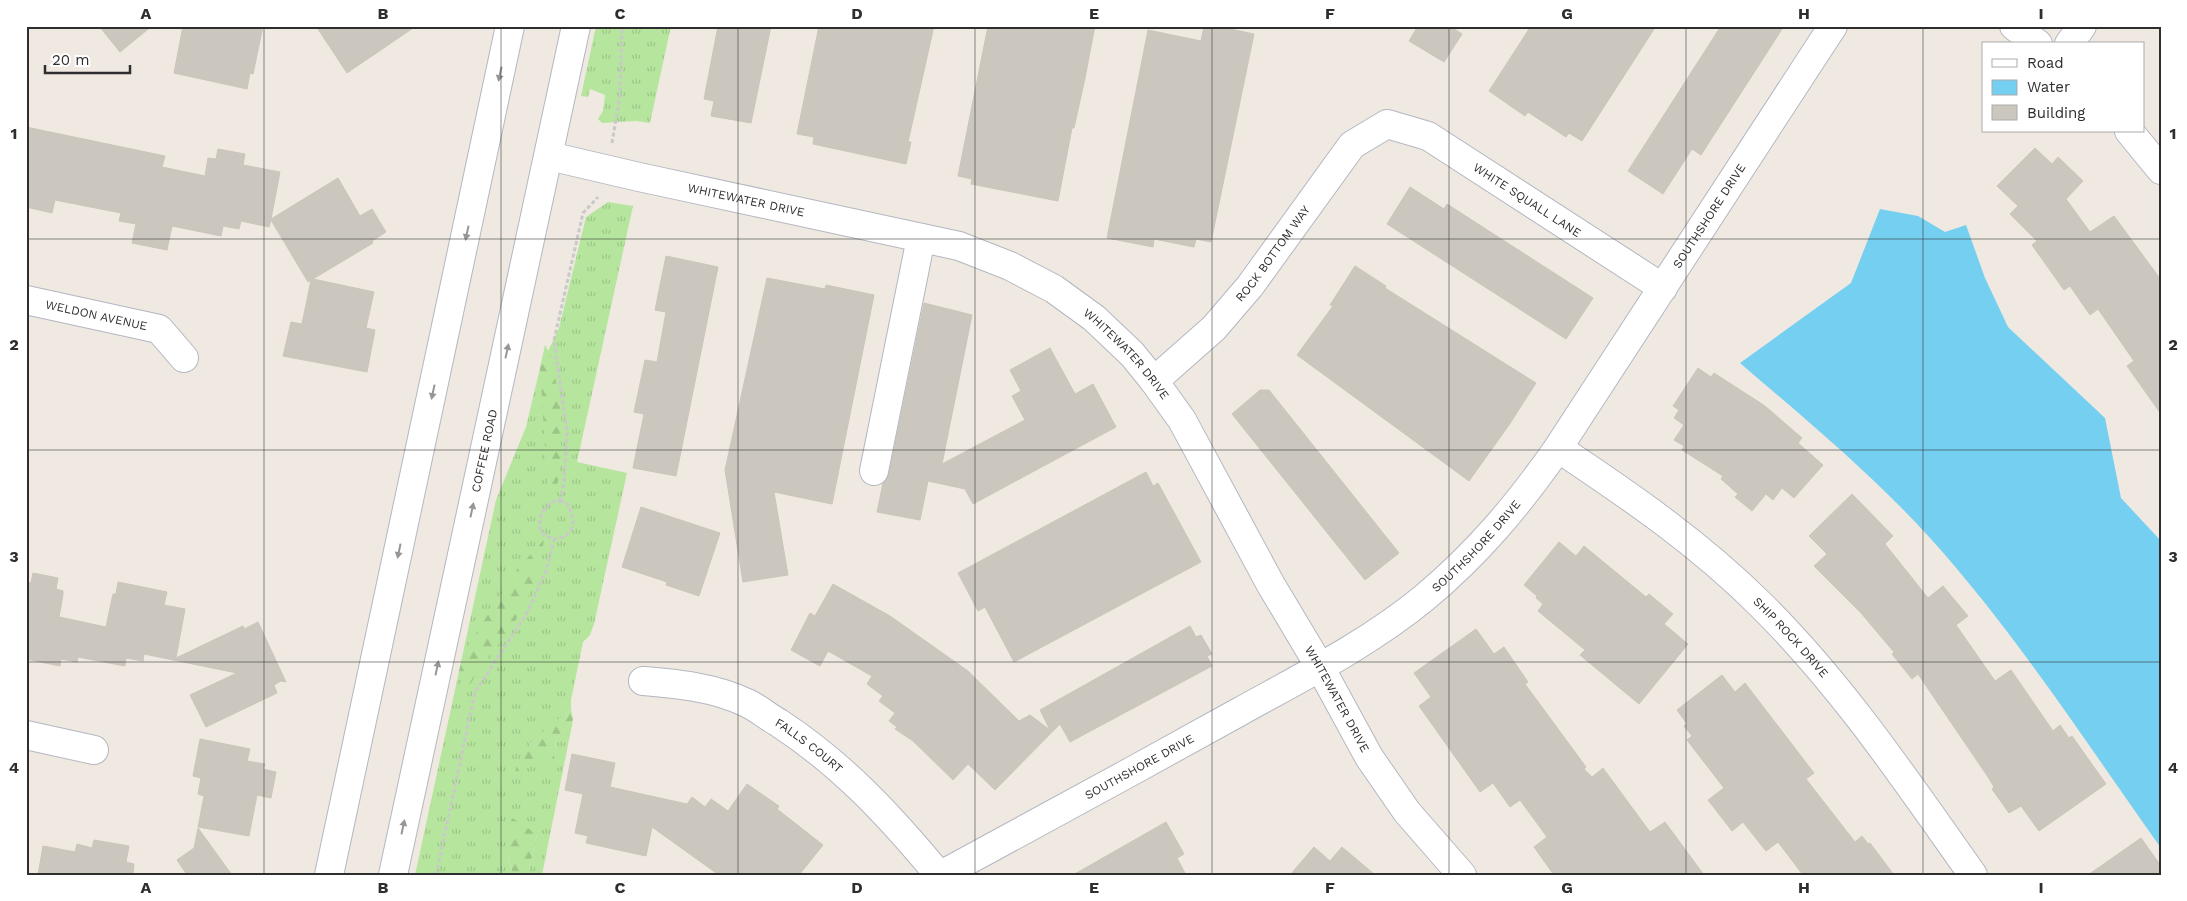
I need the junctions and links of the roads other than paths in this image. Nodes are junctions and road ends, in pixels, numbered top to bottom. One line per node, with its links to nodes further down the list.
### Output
1 (510, 26): 23 (street, one-way to 23)
2 (576, 26): 10 (street, COFFEE ROAD)
3 (1833, 26): 13 (street, SOUTHSHORE DRIVE)
4 (2014, 26): 6 (street)
5 (2082, 26): 7 (street)
6 (2035, 42)
7 (2070, 42)
8 (1387, 124): 13 (street, WHITE SQUALL LANE); 16 (street, ROCK BOTTOM WAY)
9 (2130, 132): 11 (street)
10 (549, 156): 12 (street, WHITEWATER DRIVE); 24 (street, COFFEE ROAD, one-way to 10)
11 (2161, 170)
12 (921, 238): 16 (street, WHITEWATER DRIVE); 18 (street)
13 (1663, 288): 17 (street, SOUTHSHORE DRIVE)
14 (26, 300): 15 (street, WELDON AVENUE)
15 (184, 358)
16 (1154, 381): 19 (street, WHITEWATER DRIVE)
17 (1558, 448): 19 (street, SOUTHSHORE DRIVE); 27 (street, SHIP ROCK DRIVE)
18 (874, 471)
19 (1320, 666): 25 (street, SOUTHSHORE DRIVE); 26 (street, WHITEWATER DRIVE)
20 (643, 681): 25 (street, FALLS COURT)
21 (26, 735): 22 (street)
22 (94, 750)
23 (329, 875)
24 (393, 875)
25 (940, 875)
26 (1462, 875)
27 (1974, 875)

